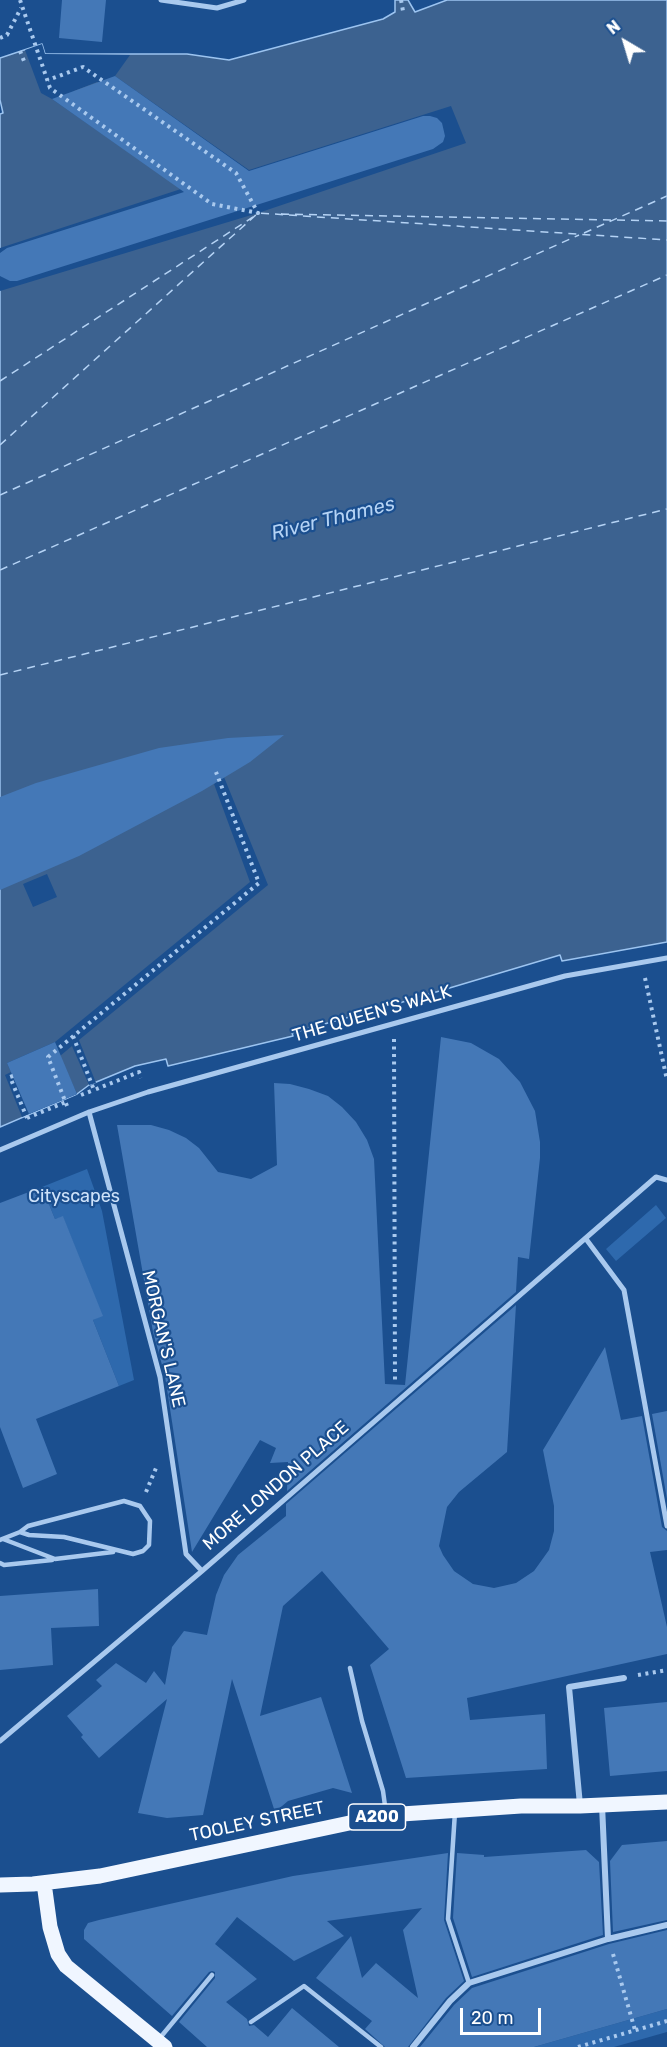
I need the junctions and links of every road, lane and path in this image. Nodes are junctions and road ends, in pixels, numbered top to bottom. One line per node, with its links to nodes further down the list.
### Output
1 (20, 0): 5 (path)
2 (161, 0): 3 (street)
3 (244, 0)
4 (401, 0): 6 (path)
5 (22, 8): 7 (path); 10 (path)
6 (403, 11)
7 (0, 38)
8 (21, 51): 9 (path)
9 (24, 61)
10 (48, 80): 10 (path)
11 (216, 772): 15 (path)
12 (667, 958): 13 (street, THE QUEEN'S WALK)
13 (641, 962): 14 (street, THE QUEEN'S WALK); 17 (path)
14 (394, 1023): 21 (street, THE QUEEN'S WALK); 25 (path)
15 (73, 1036): 18 (path); 20 (path)
16 (12, 1076): 20 (path)
17 (667, 1080)
18 (92, 1084)
19 (94, 1090): 20 (path)
20 (66, 1103)
21 (89, 1112): 22 (street, THE QUEEN'S WALK); 26 (street, MORGAN'S LANE)
22 (0, 1150)
23 (667, 1180): 24 (street, MORE LONDON PLACE)
24 (586, 1239): 25 (street, MORE LONDON PLACE); 28 (street)
25 (395, 1402): 34 (street, MORE LONDON PLACE)
26 (169, 1437): 27 (path); 34 (street, MORGAN'S LANE)
27 (140, 1506): 29 (lane); 31 (lane)
28 (667, 1526)
29 (20, 1533): 30 (lane); 31 (lane)
30 (1, 1540): 32 (lane)
31 (119, 1551): 32 (lane)
32 (55, 1559): 33 (lane)
33 (0, 1563)
34 (202, 1571): 38 (street, MORE LONDON PLACE)
35 (350, 1668): 43 (lane)
36 (667, 1670): 37 (path)
37 (624, 1678): 41 (street)
38 (0, 1741)
39 (667, 1802): 40 (main road, TOOLEY STREET / A200)
40 (602, 1804): 41 (main road, TOOLEY STREET / A200); 47 (street)
41 (580, 1806): 42 (main road, TOOLEY STREET / A200)
42 (455, 1810): 43 (main road, TOOLEY STREET / A200); 49 (lane)
43 (387, 1815): 44 (main road, TOOLEY STREET / A200)
44 (44, 1883): 45 (main road, TOOLEY STREET / A200); 53 (main road)
45 (0, 1885)
46 (667, 1925): 47 (street)
47 (608, 1939): 49 (street); 52 (path)
48 (212, 1975): 53 (lane)
49 (469, 1983): 55 (street)
50 (667, 2021): 52 (path)
51 (251, 2022): 54 (lane)
52 (635, 2030): 56 (path)
53 (161, 2044)
54 (381, 2047)
55 (412, 2047)
56 (578, 2047)

